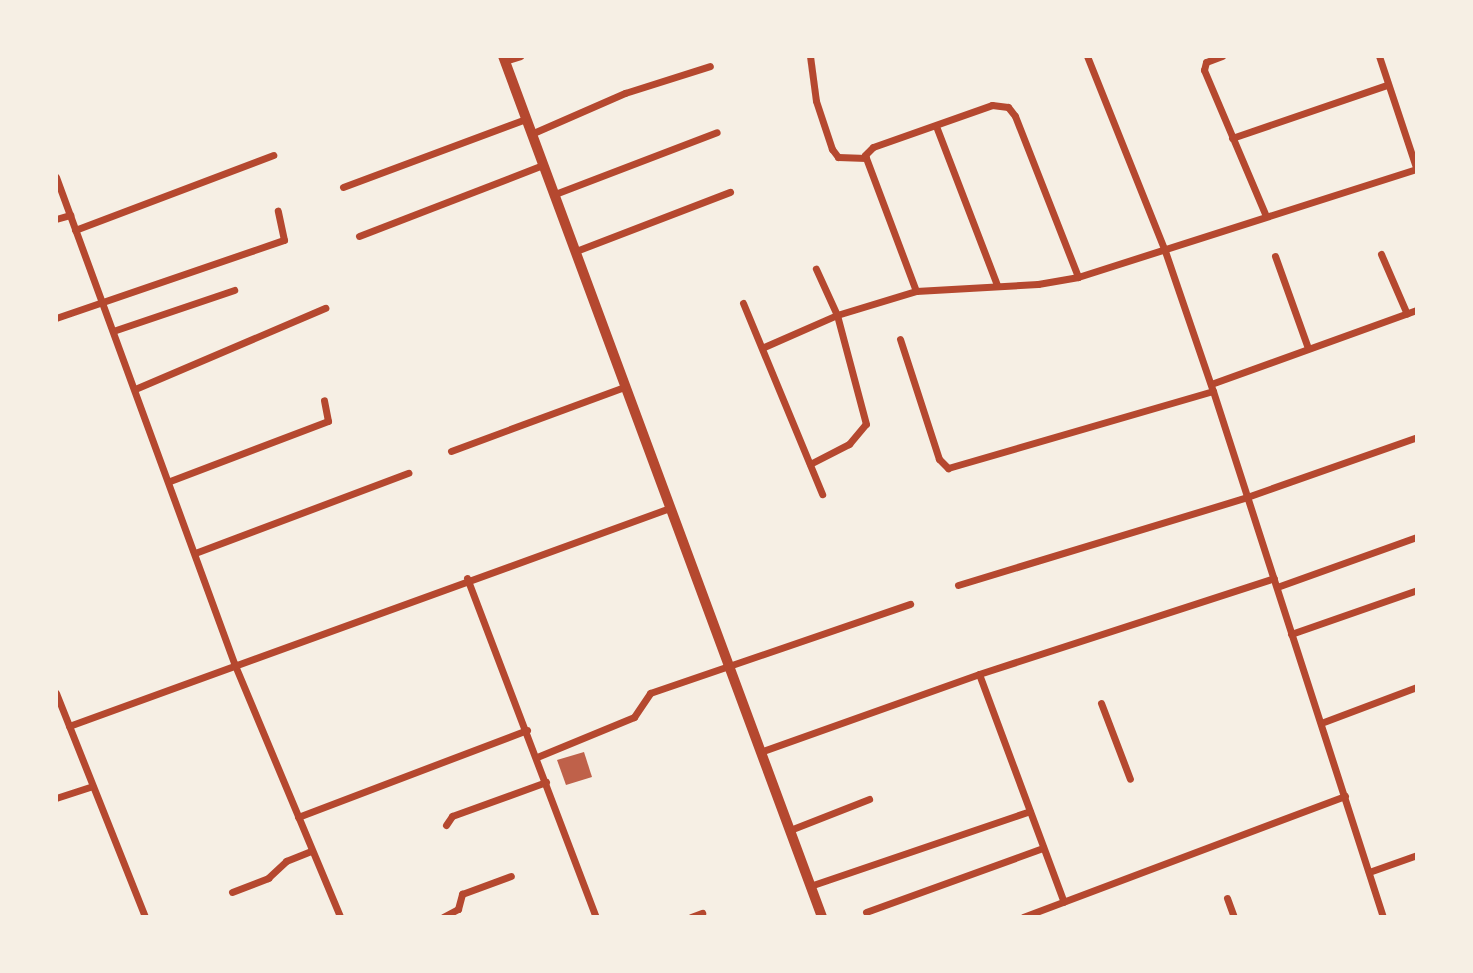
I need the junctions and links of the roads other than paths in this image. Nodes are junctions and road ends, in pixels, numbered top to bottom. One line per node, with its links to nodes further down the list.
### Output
1 (520, 56): 6 (street)
2 (810, 56): 15 (street)
3 (1087, 56): 29 (street)
4 (1222, 56): 13 (street)
5 (1379, 56): 8 (street)
6 (504, 59): 9 (street)
7 (710, 66): 12 (street)
8 (1387, 85): 13 (street); 17 (street)
9 (526, 119): 12 (street); 19 (street)
10 (936, 126): 15 (street); 33 (street); 34 (street)
11 (717, 132): 21 (street)
12 (531, 134): 16 (street)
13 (1232, 138): 23 (street)
14 (273, 155): 26 (street)
15 (866, 158): 36 (street)
16 (543, 165): 21 (street); 27 (street)
17 (1417, 169): 23 (street)
18 (56, 177): 24 (street)
19 (343, 187)
20 (730, 192): 28 (street)
21 (555, 194): 28 (street)
22 (278, 211): 37 (street)
23 (1265, 214): 29 (street)
24 (70, 215): 25 (street); 26 (street)
25 (56, 219)
26 (75, 230): 37 (street)
27 (359, 236)
28 (576, 251): 48 (street)
29 (1165, 251): 33 (street); 49 (street)
30 (1381, 254): 41 (street)
31 (1275, 256): 47 (street)
32 (816, 269): 42 (street)
33 (1078, 277): 34 (street)
34 (997, 285): 36 (street)
35 (234, 290): 44 (street)
36 (916, 291): 42 (street)
37 (101, 302): 43 (street); 44 (street)
38 (743, 303): 46 (street)
39 (325, 308): 50 (street)
40 (1417, 310): 41 (street)
41 (1407, 314): 47 (street)
42 (837, 315): 46 (street); 54 (street)
43 (56, 318)
44 (113, 331): 50 (street)
45 (900, 339): 49 (street)
46 (764, 347): 54 (street)
47 (1308, 348): 49 (street)
48 (624, 387): 53 (street); 59 (street)
49 (1212, 387): 58 (street)
50 (135, 389): 56 (street)
51 (324, 400): 56 (street)
52 (1417, 437): 58 (street)
53 (451, 451)
54 (810, 464): 57 (street)
55 (408, 473): 61 (street)
56 (170, 481): 61 (street)
57 (821, 494)
58 (1247, 497): 63 (street); 64 (street)
59 (670, 508): 62 (street); 70 (street)
60 (1417, 537): 65 (street)
61 (195, 552): 69 (street)
62 (467, 578): 69 (street); 77 (street)
63 (1274, 578): 65 (street); 71 (street)
64 (958, 586)
65 (1277, 587): 68 (street)
66 (1417, 590): 68 (street)
67 (910, 604): 70 (street)
68 (1292, 634): 75 (street)
69 (234, 663): 76 (street); 87 (street)
70 (728, 664): 78 (street); 79 (street)
71 (979, 674): 78 (street); 86 (street)
72 (1417, 687): 75 (street)
73 (56, 693): 76 (street)
74 (1101, 703): 80 (street)
75 (1321, 723): 83 (street)
76 (69, 726): 82 (street)
77 (527, 730): 79 (street); 87 (street)
78 (760, 752): 89 (street)
79 (537, 757): 81 (street)
80 (1130, 779)
81 (547, 782): 88 (street); 104 (street)
82 (92, 786): 84 (street); 101 (street)
83 (1345, 796): 93 (street); 98 (street)
84 (56, 798)
85 (869, 799): 89 (street)
86 (1030, 811): 90 (street); 95 (street)
87 (298, 817): 91 (street)
88 (446, 825)
89 (790, 830): 95 (street)
90 (1043, 848): 98 (street); 99 (street)
91 (311, 851): 96 (street); 102 (street)
92 (1417, 855): 93 (street)
93 (1369, 872): 109 (street)
94 (511, 876): 103 (street)
95 (810, 886): 106 (street)
96 (232, 892)
97 (1227, 898): 108 (street)
98 (1064, 902): 107 (street)
99 (866, 912)
100 (702, 913): 105 (street)
101 (145, 917)
102 (340, 917)
103 (443, 917)
104 (596, 917)
105 (691, 917)
106 (822, 917)
107 (1023, 917)
108 (1234, 917)
109 (1383, 917)

